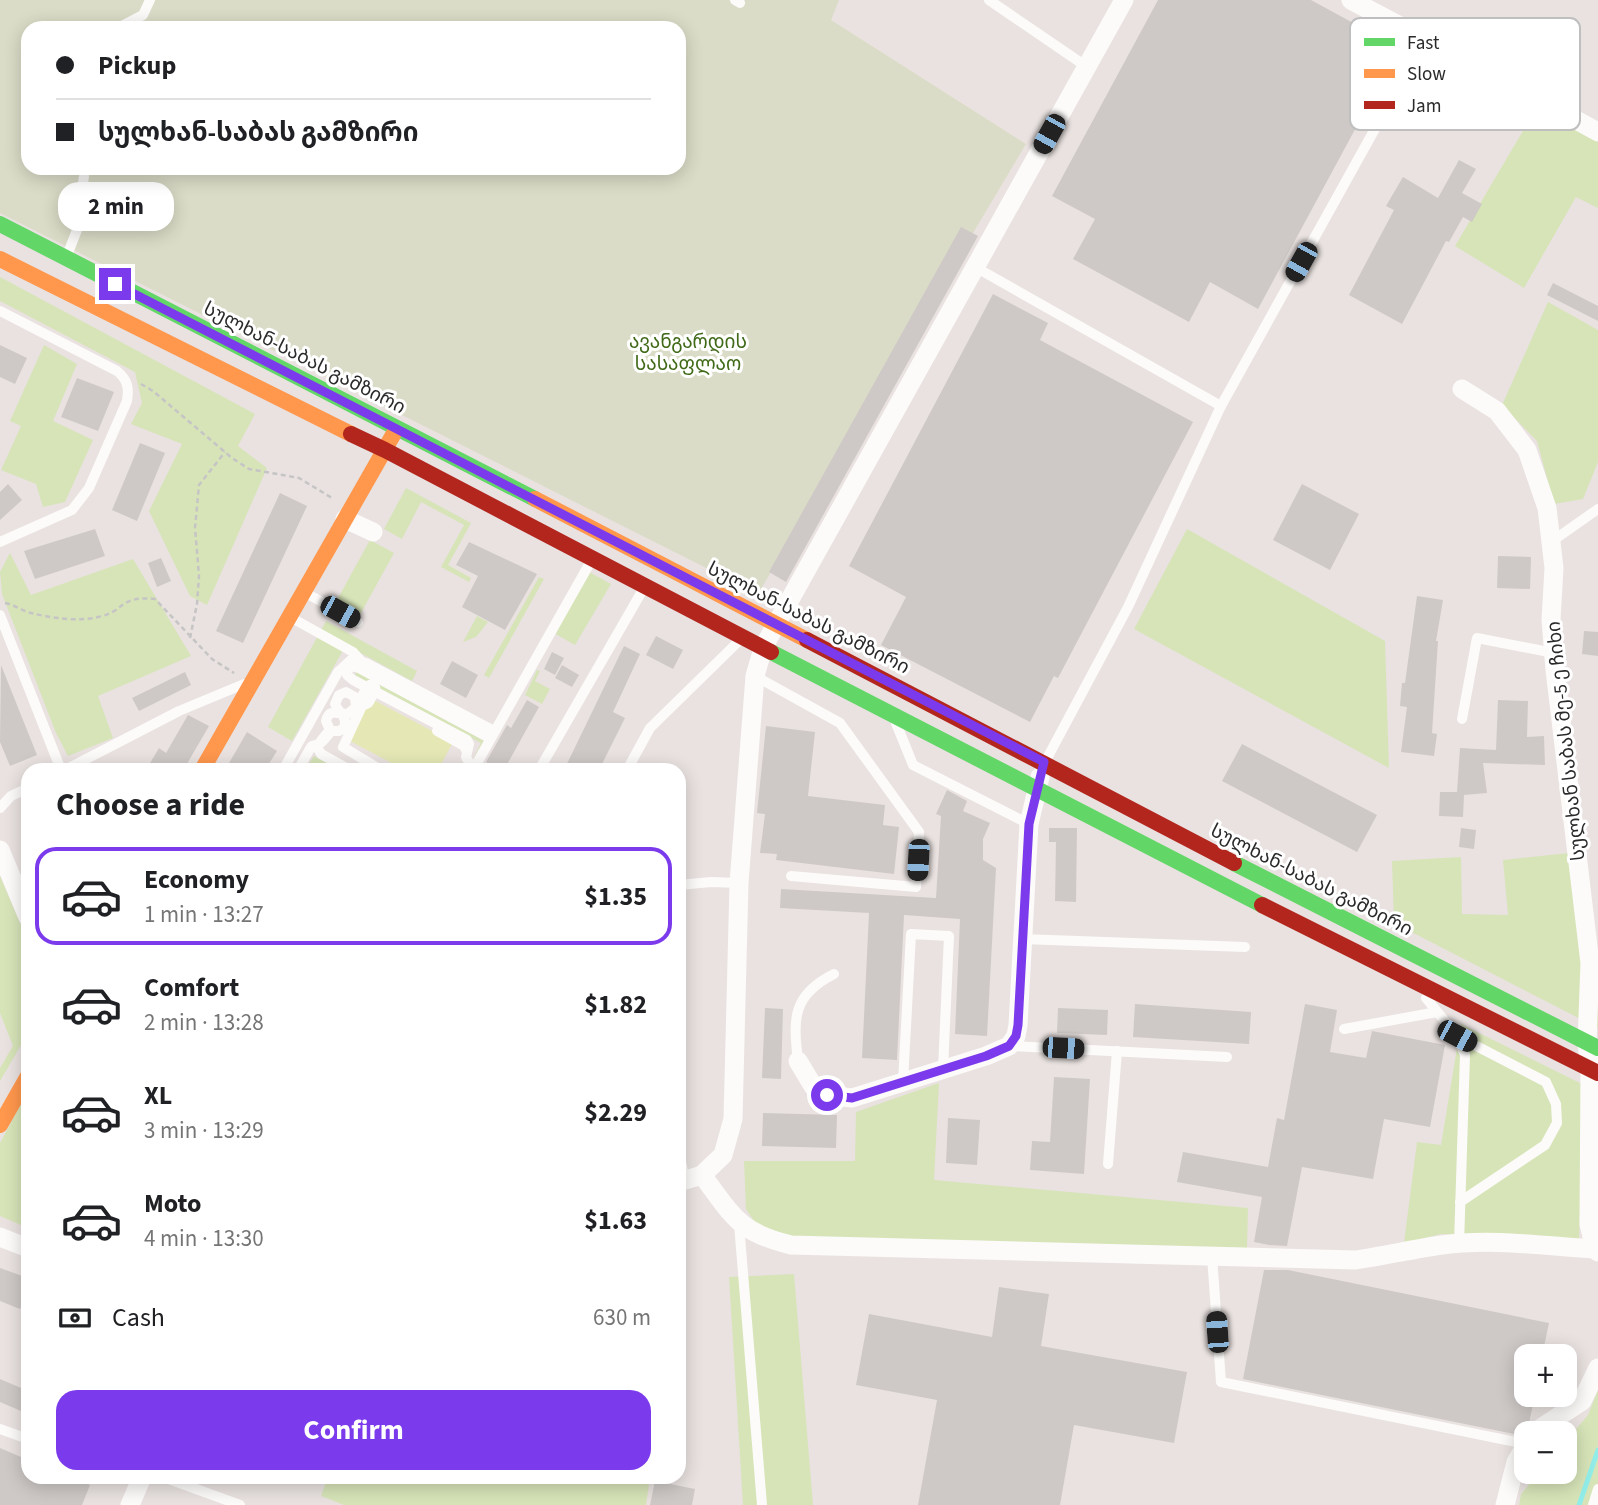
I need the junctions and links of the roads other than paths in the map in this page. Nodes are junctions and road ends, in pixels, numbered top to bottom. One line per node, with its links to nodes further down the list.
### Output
1 (150, 0): 6 (lane)
2 (989, 0): 7 (lane)
3 (1124, 0): 7 (street)
4 (1351, 0): 5 (street)
5 (1385, 18)
6 (131, 21)
7 (1087, 67): 15 (street)
8 (1580, 122): 10 (street)
9 (1374, 130): 18 (lane)
10 (1598, 132)
11 (84, 175): 14 (lane)
12 (0, 224): 14 (main road, სულხან-საბას გამზირი)
13 (0, 259): 20 (main road)
14 (66, 259): 19 (main road, სულხან-საბას გამზირი)
15 (974, 267): 18 (lane); 32 (street)
16 (0, 310): 24 (lane)
17 (1462, 389): 25 (street, სულხან საბას მე-5 ე ჩიხი)
18 (1221, 406): 46 (lane)
19 (397, 428): 20 (main road); 32 (main road, სულხან-საბას გამზირი)
20 (385, 450): 22 (main road); 26 (main road)
21 (1598, 509): 25 (lane)
22 (348, 514): 23 (street); 28 (main road)
23 (373, 532)
24 (0, 542)
25 (1551, 542): 35 (street, სულხან საბას მე-5 ე ჩიხი)
26 (593, 558): 27 (main road); 44 (lane)
27 (645, 585): 33 (main road); 56 (lane)
28 (304, 592): 30 (main road); 31 (lane)
29 (0, 615): 47 (lane)
30 (290, 616): 36 (lane); 38 (main road)
31 (358, 622)
32 (777, 624): 34 (street); 46 (main road, სულხან-საბას გამზირი)
33 (743, 638): 34 (main road); 57 (lane)
34 (763, 649): 37 (street); 42 (main road)
35 (1553, 653): 43 (lane); 74 (street, სულხან საბას მე-5 ე ჩიხი)
36 (360, 661): 40 (lane); 50 (lane)
37 (755, 676): 63 (lane); 64 (street)
38 (254, 680): 48 (lane); 49 (main road)
39 (368, 695): 40 (lane); 53 (lane); 54 (lane)
40 (433, 703): 44 (lane)
41 (341, 713): 45 (lane)
42 (893, 716): 58 (main road); 61 (lane)
43 (1462, 719)
44 (492, 734): 55 (lane)
45 (318, 746): 51 (lane); 52 (lane)
46 (1044, 762): 58 (street); 74 (main road, სულხან-საბას გამზირი)
47 (60, 763)
48 (77, 763)
49 (206, 763)
50 (287, 763)
51 (302, 763)
52 (337, 763)
53 (368, 763)
54 (468, 763)
55 (477, 763)
56 (542, 763)
57 (631, 763)
58 (1037, 787): 61 (street); 70 (main road)
59 (21, 791): 60 (lane)
60 (0, 808)
61 (1029, 824): 67 (street)
62 (0, 850): 66 (street)
63 (791, 876)
64 (739, 883): 65 (lane); 85 (street)
65 (686, 884)
66 (21, 900)
67 (1022, 939): 68 (lane); 75 (street)
68 (1245, 947)
69 (834, 974): 78 (lane)
70 (1411, 981): 71 (lane); 80 (main road)
71 (1437, 1012): 72 (lane); 73 (lane)
72 (1344, 1029)
73 (1457, 1036): 86 (lane); 86 (lane)
74 (1593, 1045): 80 (street, სულხან საბას მე-5 ე ჩიხი)
75 (1009, 1046): 76 (lane); 79 (street)
76 (1117, 1051): 77 (lane); 84 (lane)
77 (1227, 1057)
78 (798, 1060): 81 (street)
79 (943, 1069): 81 (street); 81 (lane)
80 (1594, 1071): 91 (street, სულხან საბას მე-5 ე ჩიხი)
81 (903, 1082)
82 (21, 1088): 83 (main road)
83 (0, 1125)
84 (1108, 1164)
85 (689, 1180): 87 (street)
86 (1460, 1202): 89 (lane)
87 (739, 1223): 92 (street); 104 (lane)
88 (0, 1237): 90 (street)
89 (1459, 1244): 91 (street); 92 (street)
90 (21, 1245)
91 (1596, 1250)
92 (1212, 1256): 97 (lane)
93 (1598, 1368): 94 (street)
94 (1550, 1421)
95 (0, 1429): 96 (lane)
96 (21, 1436)
97 (1514, 1442)
98 (1514, 1470): 105 (street)
99 (135, 1484): 102 (street)
100 (182, 1484): 103 (lane)
101 (1598, 1489): 106 (lane)
102 (130, 1505)
103 (240, 1505)
104 (762, 1505)
105 (1505, 1505)
106 (1593, 1505)

